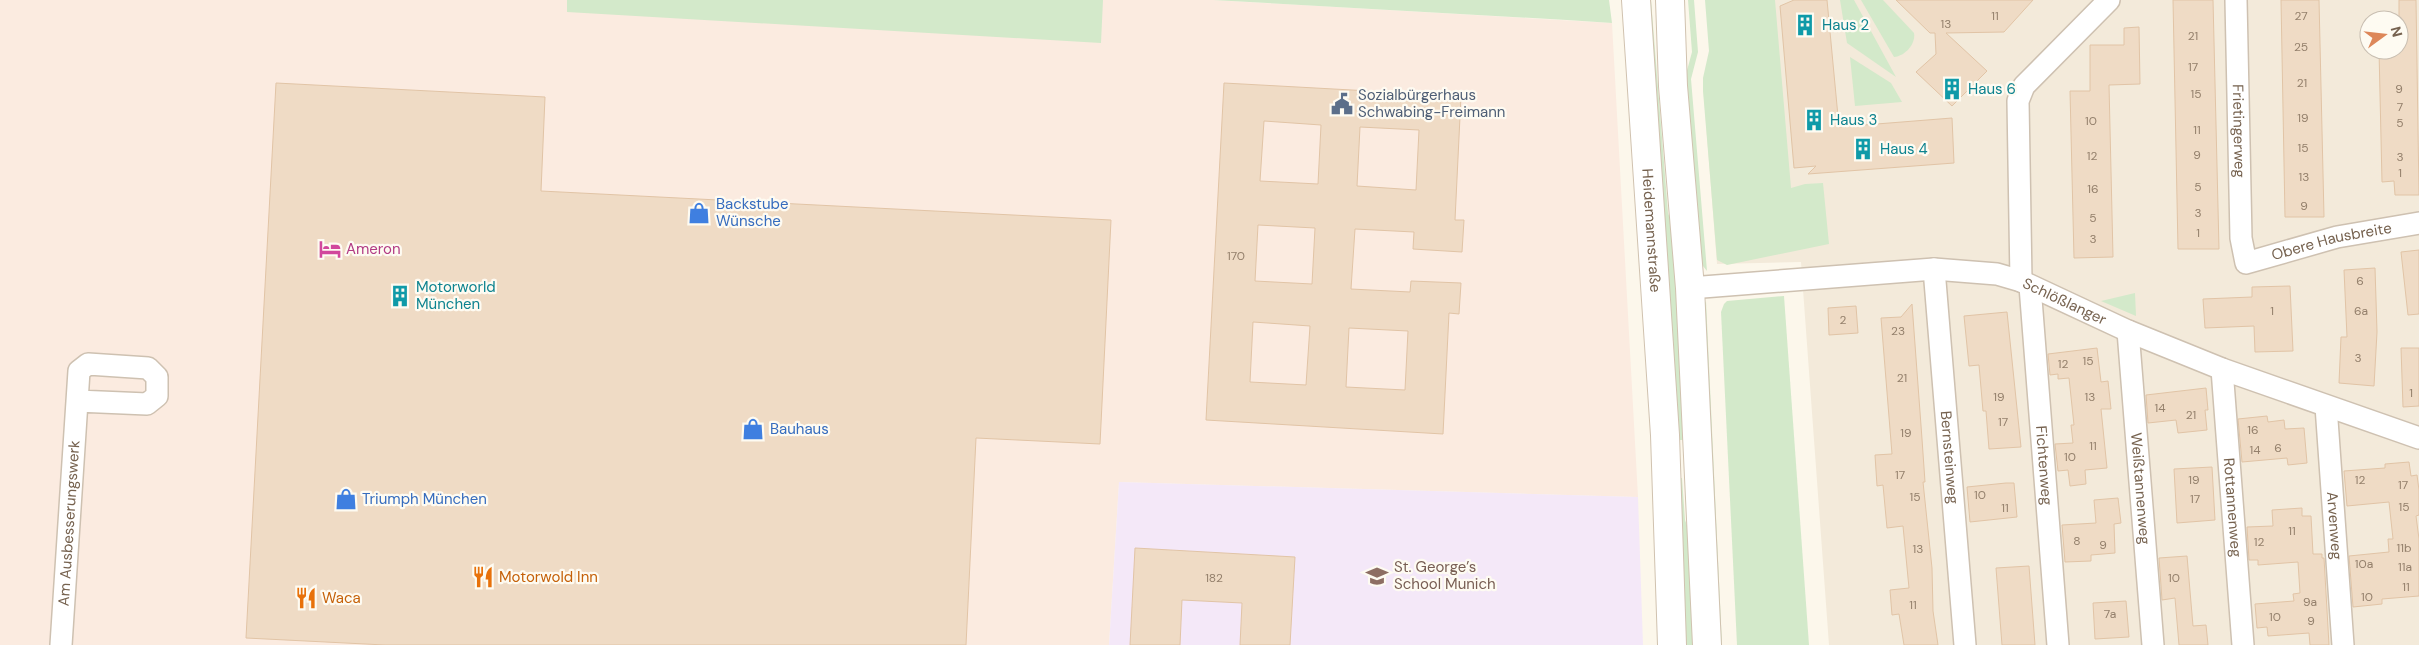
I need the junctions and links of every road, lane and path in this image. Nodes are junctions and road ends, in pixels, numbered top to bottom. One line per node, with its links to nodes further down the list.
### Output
1 (1636, 0): 16 (main road, Heidemannstraße)
2 (1670, 0): 9 (main road, Heidemannstraße)
3 (2109, 0): 8 (street, Fichtenweg)
4 (2236, 0): 6 (street, Frietingerweg)
5 (2419, 223): 6 (street, Obere Hausbreite)
6 (2246, 263)
7 (1934, 269): 8 (street, Schlößlanger); 9 (street, Schlößlanger); 20 (street, Bernsteinweg)
8 (2025, 284): 10 (street, Schlößlanger); 21 (street, Fichtenweg)
9 (1690, 288): 15 (main road, Heidemannstraße)
10 (2128, 331): 11 (street, Schlößlanger); 22 (street, Weißtannenweg)
11 (2222, 369): 13 (street, Schlößlanger); 23 (street, Rottannenweg)
12 (77, 401): 12 (street, Am Ausbesserungswerk); 17 (street, Am Ausbesserungswerk)
13 (2326, 406): 14 (street, Schlößlanger); 24 (street, Arvenweg)
14 (2419, 438)
15 (1699, 460): 16 (main road); 19 (main road, Heidemannstraße)
16 (1666, 462): 18 (main road, Heidemannstraße)
17 (61, 645)
18 (1672, 645)
19 (1707, 645)
20 (1965, 645)
21 (2058, 645)
22 (2153, 645)
23 (2243, 645)
24 (2343, 645)

